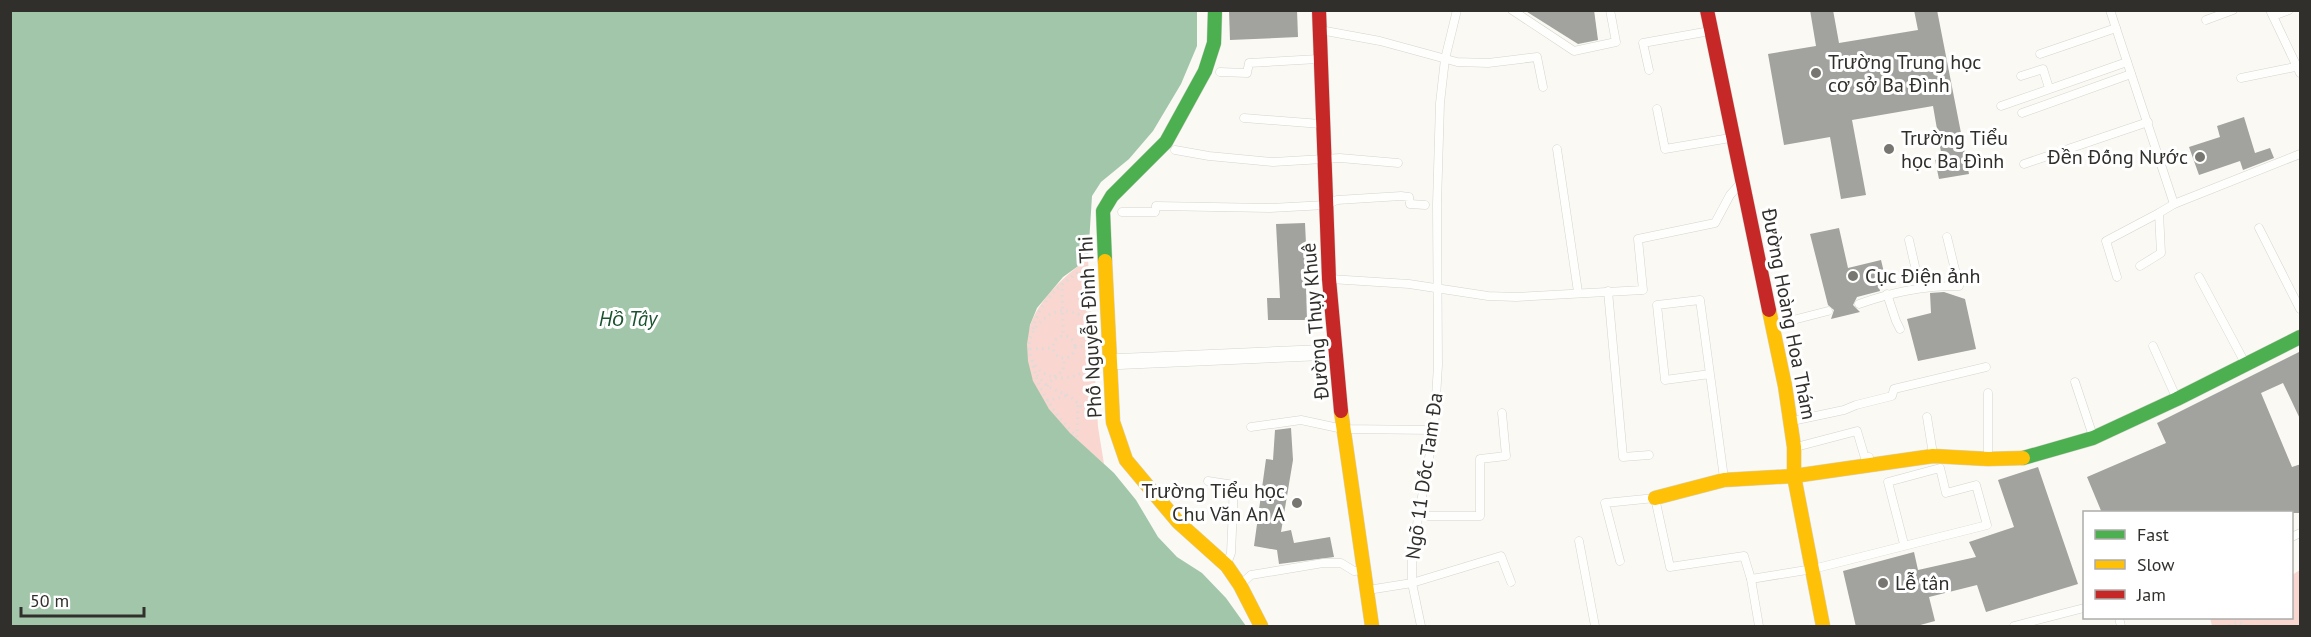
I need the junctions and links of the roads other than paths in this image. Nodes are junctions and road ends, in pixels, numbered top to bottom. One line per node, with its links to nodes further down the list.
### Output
1 (1215, 10): 66 (street, Phố Nguyễn Đình Thi)
2 (1319, 10): 13 (street, Đường Thụy Khuê)
3 (1458, 10): 17 (lane, Ngõ 11 Dốc Tam Đa)
4 (1512, 10): 5 (lane)
5 (1610, 10)
6 (1707, 10): 14 (street, Đường Hoàng Hoa Thám)
7 (2110, 10): 12 (lane)
8 (2233, 10): 11 (lane)
9 (2289, 10): 10 (lane)
10 (2271, 13): 19 (lane)
11 (2206, 20)
12 (2116, 28): 15 (lane); 18 (lane)
13 (1319, 30): 16 (street, Đường Thụy Khuê); 17 (lane)
14 (1712, 30): 20 (lane); 33 (street, Đường Hoàng Hoa Thám)
15 (2040, 54)
16 (1320, 59): 21 (lane); 31 (street, Đường Thụy Khuê)
17 (1445, 59): 25 (lane); 54 (lane, Ngõ 11 Dốc Tam Đa)
18 (2127, 62): 22 (lane); 26 (lane)
19 (2300, 68): 24 (lane)
20 (1648, 70)
21 (1220, 72)
22 (2131, 74): 29 (lane); 32 (lane)
23 (2021, 76): 26 (lane)
24 (2241, 78)
25 (1543, 87)
26 (2049, 88): 27 (lane)
27 (2001, 106)
28 (1657, 109): 33 (lane)
29 (2022, 113)
30 (1244, 118): 31 (lane)
31 (1322, 123): 37 (street, Đường Thụy Khuê)
32 (2148, 123): 39 (lane); 41 (lane)
33 (1732, 137): 40 (street, Đường Hoàng Hoa Thám)
34 (1557, 149): 56 (lane)
35 (1175, 150): 37 (lane)
36 (2301, 154): 41 (lane)
37 (1324, 160): 38 (lane); 42 (street, Đường Thụy Khuê)
38 (1398, 163)
39 (2024, 164)
40 (1742, 182): 55 (lane); 61 (street, Đường Hoàng Hoa Thám)
41 (2174, 204): 45 (lane)
42 (1326, 205): 43 (lane); 44 (lane); 52 (street, Đường Thụy Khuê)
43 (1425, 205)
44 (1122, 212)
45 (2159, 213): 49 (lane); 50 (lane)
46 (2259, 228): 59 (lane)
47 (1947, 237): 53 (lane)
48 (1909, 240): 53 (lane)
49 (2140, 266)
50 (2117, 277)
51 (2199, 277): 67 (lane)
52 (1329, 279): 54 (lane); 65 (street, Đường Thụy Khuê)
53 (1920, 288): 57 (lane)
54 (1439, 289): 56 (lane); 78 (lane, Ngõ 11 Dốc Tam Đa)
55 (1608, 291): 56 (lane); 82 (lane)
56 (1578, 292)
57 (1887, 294): 58 (lane); 62 (lane)
58 (1859, 304)
59 (2301, 309)
60 (1828, 311): 61 (lane)
61 (1772, 325): 75 (street, Đường Hoàng Hoa Thám)
62 (1900, 329)
63 (2301, 337): 67 (street)
64 (2153, 346): 72 (lane)
65 (1335, 352): 66 (street); 77 (street, Đường Thụy Khuê)
66 (1101, 363): 93 (street, Phố Nguyễn Đình Thi)
67 (2246, 364): 72 (street)
68 (1986, 367): 75 (lane)
69 (1710, 374): 69 (lane); 87 (lane)
70 (2075, 382): 79 (lane)
71 (1988, 393): 84 (lane)
72 (2177, 399): 79 (street)
73 (1502, 413): 89 (lane)
74 (1927, 417): 83 (lane)
75 (1790, 421): 80 (street, Đường Hoàng Hoa Thám)
76 (1251, 427): 77 (lane)
77 (1343, 429): 78 (lane); 95 (street, Đường Thụy Khuê)
78 (1434, 430): 89 (lane, Ngõ 11 Dốc Tam Đa)
79 (2093, 438): 84 (street)
80 (1794, 447): 81 (lane); 85 (street, Đường Hoàng Hoa Thám)
81 (1884, 454)
82 (1649, 455)
83 (1933, 456): 84 (street); 85 (street)
84 (1988, 459)
85 (1794, 476): 87 (street); 94 (street, Đường Hoàng Hoa Thám)
86 (1208, 480): 93 (lane)
87 (1724, 480): 88 (street)
88 (1656, 498): 92 (lane); 96 (lane)
89 (1417, 516): 98 (lane, Ngõ 11 Dốc Tam Đa)
90 (1580, 541): 106 (lane)
91 (1904, 544): 91 (lane); 94 (lane)
92 (1620, 561)
93 (1227, 566): 99 (street, Phố Nguyễn Đình Thi)
94 (1813, 569): 96 (lane); 107 (street, Đường Hoàng Hoa Thám)
95 (1364, 570): 99 (lane); 100 (street, Đường Thụy Khuê)
96 (1751, 579): 102 (lane)
97 (1511, 582): 98 (lane)
98 (1412, 584): 100 (lane); 105 (lane, Ngõ 11 Dốc Tam Đa)
99 (1240, 585): 103 (street, Phố Nguyễn Đình Thi)
100 (1367, 591): 104 (street, Đường Thụy Khuê)
101 (2083, 609): 108 (lane)
102 (1759, 626)
103 (1261, 627)
104 (1372, 627)
105 (1421, 627)
106 (1595, 627)
107 (1823, 627)
108 (2014, 627)

